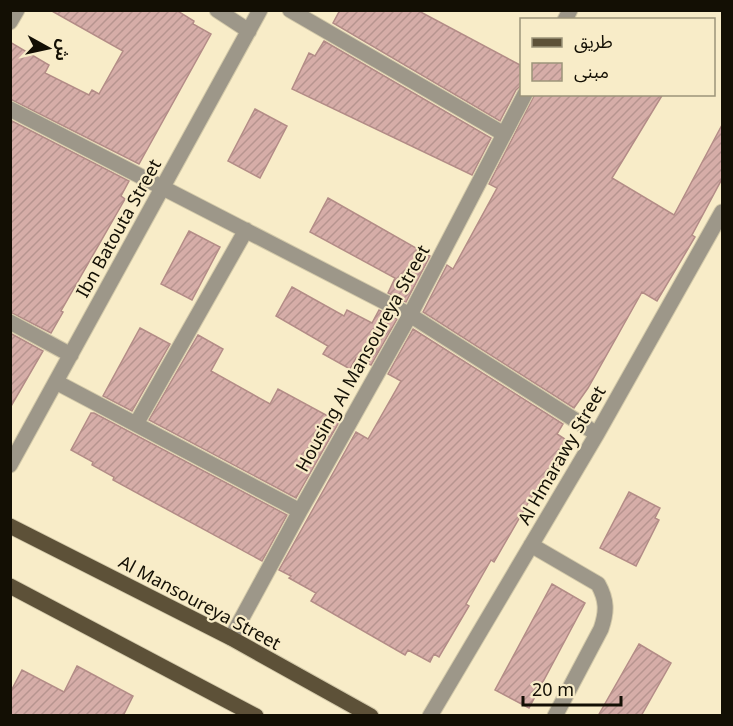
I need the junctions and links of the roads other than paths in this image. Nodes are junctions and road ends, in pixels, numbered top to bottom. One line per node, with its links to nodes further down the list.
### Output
1 (17, 10): 5 (street)
2 (217, 10): 6 (street)
3 (260, 10): 6 (street, Ibn Batouta Street)
4 (290, 10): 9 (street)
5 (10, 22)
6 (249, 31): 10 (street, Ibn Batouta Street)
7 (524, 96): 9 (street, Housing Al Mansoureya Street)
8 (10, 109): 10 (street)
9 (504, 134): 13 (street, Housing Al Mansoureya Street)
10 (162, 187): 12 (street); 15 (street, Ibn Batouta Street)
11 (723, 212): 18 (street, Al Hmarawy Street)
12 (246, 230): 13 (street); 17 (street)
13 (410, 315): 18 (street); 20 (street, Housing Al Mansoureya Street)
14 (10, 322): 15 (street)
15 (72, 354): 16 (street, Ibn Batouta Street)
16 (56, 382): 17 (street); 19 (street, Ibn Batouta Street)
17 (136, 424): 20 (street)
18 (597, 434): 22 (street, Al Hmarawy Street)
19 (10, 465)
20 (300, 511): 24 (street, Housing Al Mansoureya Street)
21 (10, 526): 24 (main road, Al Mansoureya Street)
22 (531, 545): 27 (street, Al Hmarawy Street); 28 (street)
23 (10, 586): 25 (main road)
24 (231, 639): 26 (main road, Al Mansoureya Street)
25 (256, 716)
26 (371, 716)
27 (430, 716)
28 (555, 716)

